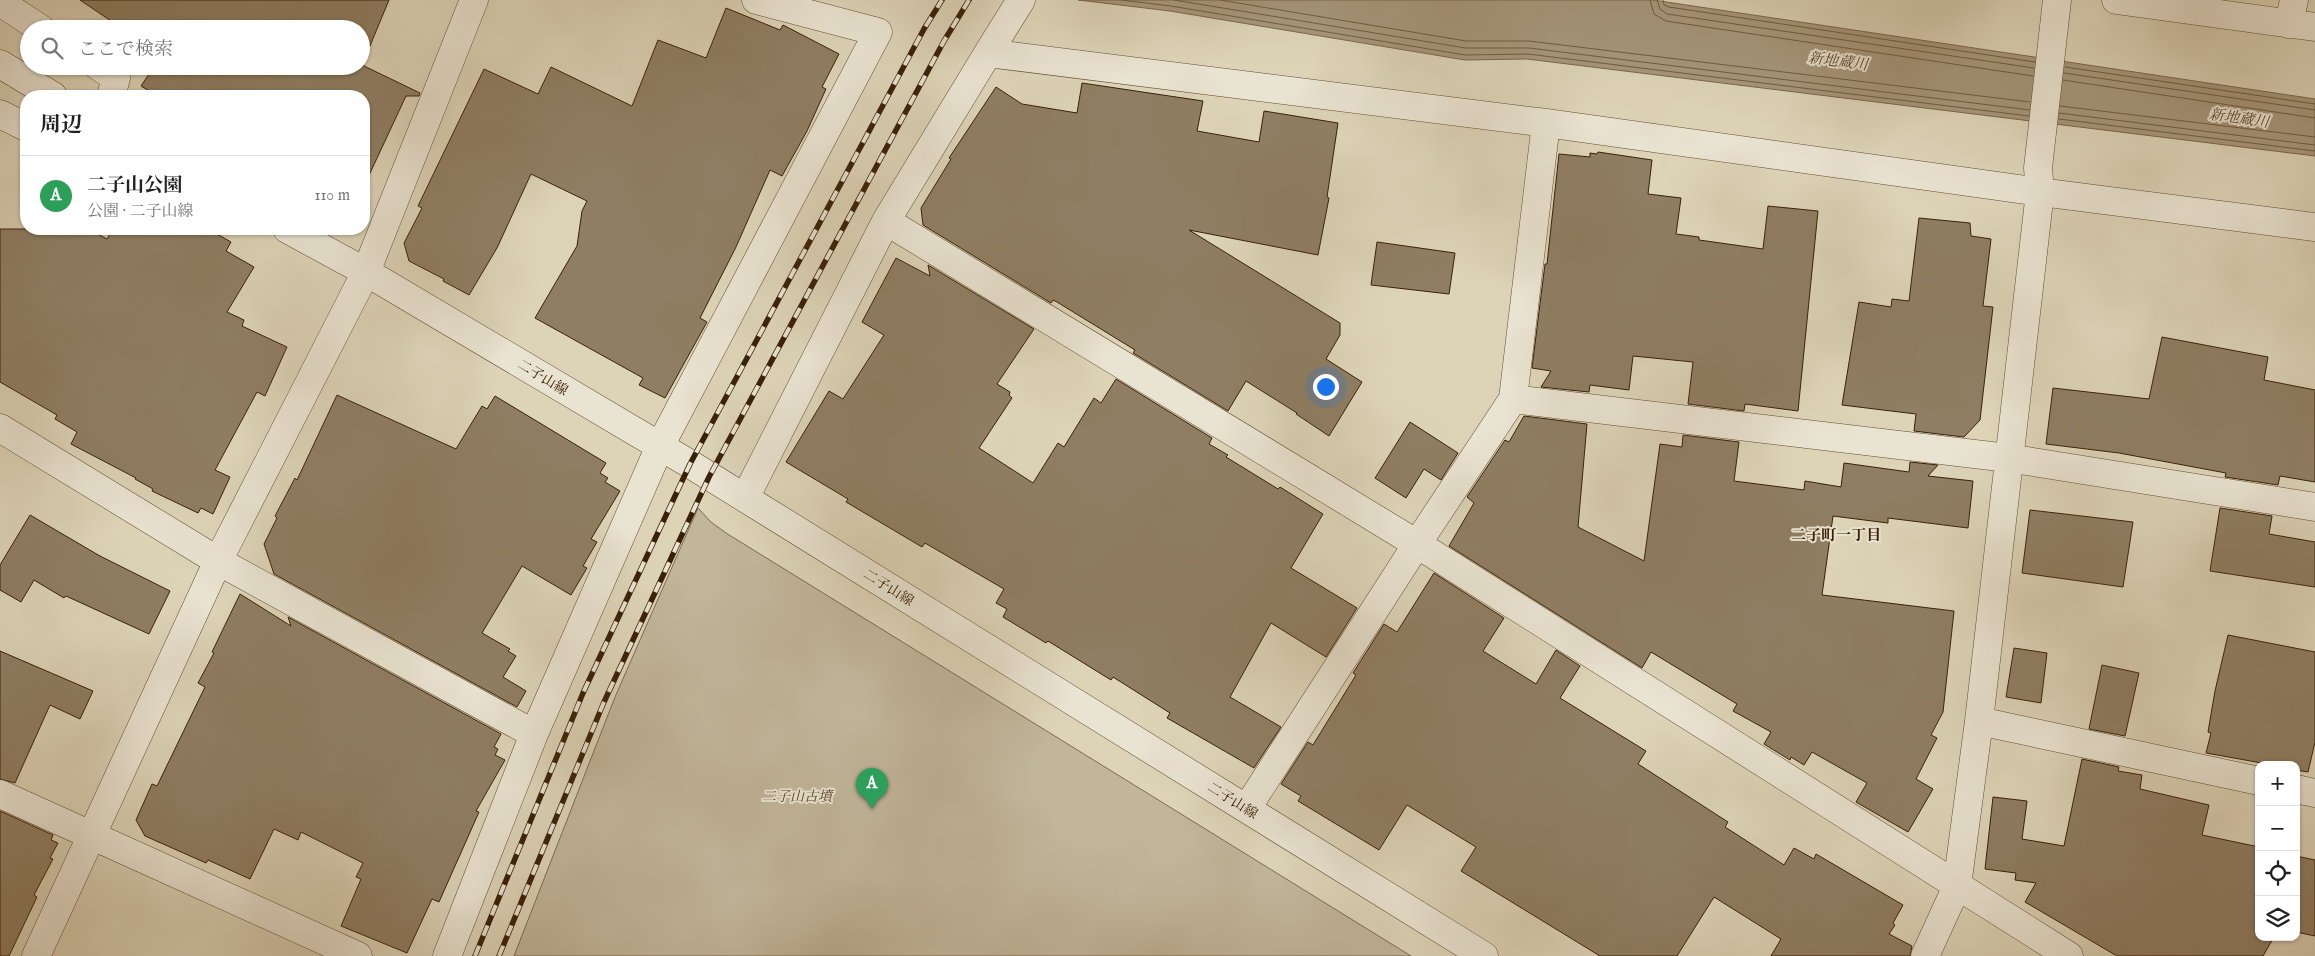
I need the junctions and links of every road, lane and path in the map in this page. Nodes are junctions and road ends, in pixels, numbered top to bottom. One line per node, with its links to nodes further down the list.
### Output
1 (474, 0): 21 (street)
2 (756, 0): 24 (street)
3 (1021, 0): 9 (street)
4 (2116, 0): 7 (street)
5 (0, 2): 8 (street)
6 (2056, 8): 17 (street)
7 (2299, 17)
8 (27, 20)
9 (988, 53): 15 (street); 18 (street)
10 (0, 64): 12 (street)
11 (112, 75): 13 (street)
12 (43, 90)
13 (113, 90)
14 (0, 114): 16 (street)
15 (1546, 122): 17 (street); 22 (street)
16 (20, 124)
17 (2039, 180): 19 (street); 25 (street)
18 (886, 221): 26 (street); 28 (street)
19 (2315, 228)
20 (298, 235): 21 (street, 二子山線)
21 (366, 272): 24 (street, 二子山線); 29 (street)
22 (1513, 399): 25 (street); 28 (street)
23 (0, 428): 29 (street)
24 (660, 446): 26 (street, 二子山線); 31 (street)
25 (2008, 458): 27 (street); 30 (street)
26 (744, 498): 36 (street, 二子山線)
27 (2315, 507)
28 (1416, 544): 36 (street); 38 (street)
29 (218, 561): 31 (street); 37 (street)
30 (1979, 721): 32 (street); 38 (street)
31 (534, 734): 41 (street)
32 (2255, 780)
33 (2300, 790): 34 (street)
34 (2315, 793)
35 (0, 794): 37 (street)
36 (1247, 808): 42 (street, 二子山線)
37 (91, 836): 39 (street); 40 (street)
38 (1957, 886): 43 (street); 44 (street)
39 (36, 956)
40 (358, 956)
41 (447, 956)
42 (1484, 956)
43 (1925, 956)
44 (2069, 956)

